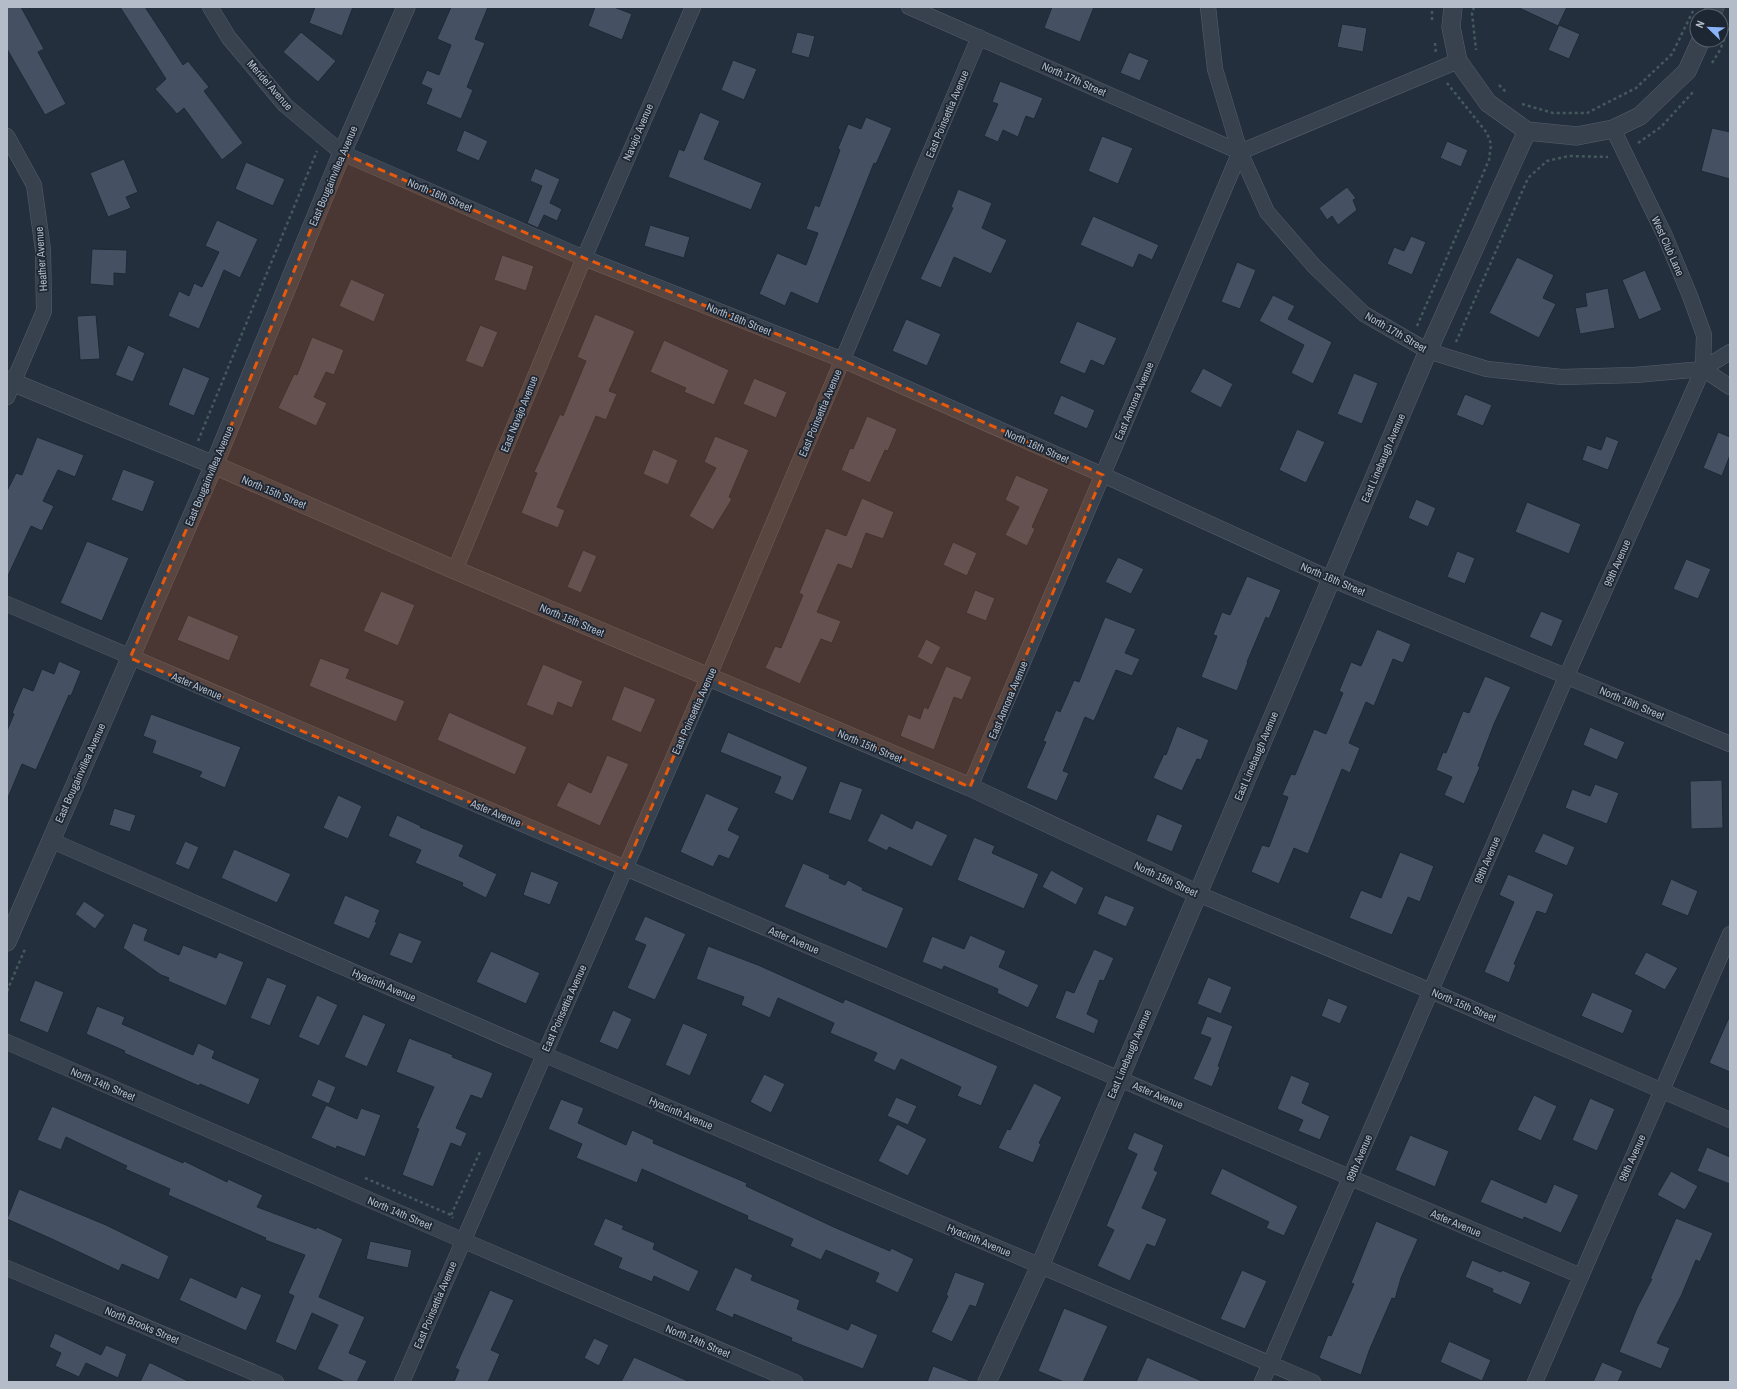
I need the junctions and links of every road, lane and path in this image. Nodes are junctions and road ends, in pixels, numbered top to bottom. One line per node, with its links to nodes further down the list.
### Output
1 (210, 7): 20 (street, Meridel Avenue)
2 (406, 7): 22 (street, East Bougainvillea Avenue)
3 (693, 7): 24 (street, Navajo Avenue)
4 (1208, 7): 21 (street)
5 (1453, 7): 12 (street)
6 (1474, 7): 11 (path)
7 (1695, 7): 16 (path)
8 (913, 8): 9 (street, North 17th Street)
9 (980, 37): 21 (street, North 17th Street); 29 (street, East Poinsettia Avenue)
10 (1697, 48): 17 (street)
11 (1476, 56)
12 (1458, 61): 13 (street); 18 (street)
13 (1440, 67): 21 (street); 25 (path)
14 (1498, 85): 15 (path)
15 (1508, 94)
16 (1518, 103)
17 (1612, 129): 18 (street); 30 (street, West Club Lane)
18 (1526, 131): 26 (street, East Linebaugh Avenue)
19 (7, 136): 31 (street, Heather Avenue)
20 (322, 137): 22 (street, Meridel Avenue); 33 (path)
21 (1240, 152): 25 (street, North 17th Street); 35 (street, East Annona Avenue)
22 (342, 153): 24 (street, North 16th Street); 34 (street, East Bougainvillea Avenue)
23 (1610, 156): 28 (path)
24 (584, 258): 29 (street, North 16th Street); 36 (street, East Navajo Avenue)
25 (1410, 341): 26 (street, North 17th Street)
26 (1428, 351): 28 (street, North 17th Street); 37 (street, East Linebaugh Avenue)
27 (1730, 352): 30 (street)
28 (1450, 358): 30 (street, North 17th Street)
29 (843, 360): 35 (street, North 16th Street); 41 (street, East Poinsettia Avenue)
30 (1703, 369): 32 (street); 40 (street, 99th Avenue)
31 (9, 387): 34 (street, North 15th Street)
32 (1730, 387)
33 (197, 444)
34 (214, 466): 36 (street, North 15th Street); 39 (street, East Bougainvillea Avenue)
35 (1103, 475): 37 (street, North 16th Street); 43 (street, East Annona Avenue)
36 (455, 570): 41 (street, North 15th Street)
37 (1331, 579): 40 (street, North 16th Street); 46 (street, East Linebaugh Avenue)
38 (7, 604): 39 (street, Aster Avenue)
39 (130, 658): 44 (street, East Bougainvillea Avenue); 45 (street, Aster Avenue)
40 (1567, 675): 42 (street, North 16th Street); 49 (street, 99th Avenue)
41 (708, 678): 43 (street, North 15th Street); 45 (street, East Poinsettia Avenue)
42 (1730, 744)
43 (970, 787): 46 (street, North 15th Street)
44 (50, 840): 48 (street, East Bougainvillea Avenue); 51 (street, Hyacinth Avenue)
45 (625, 868): 51 (street, East Poinsettia Avenue); 52 (street, Aster Avenue)
46 (1198, 894): 49 (street, North 15th Street); 52 (street, East Linebaugh Avenue)
47 (1730, 934): 53 (street, 98th Avenue)
48 (7, 942)
49 (1431, 991): 53 (street, North 15th Street); 56 (street, 99th Avenue)
50 (7, 1042): 58 (street, North 14th Street)
51 (544, 1054): 58 (street, East Poinsettia Avenue); 59 (street, Hyacinth Avenue)
52 (1119, 1078): 56 (street, Aster Avenue); 59 (street, East Linebaugh Avenue)
53 (1662, 1091): 54 (street, North 15th Street); 61 (street, 98th Avenue)
54 (1730, 1120)
55 (480, 1152): 57 (path)
56 (1350, 1179): 61 (street, Aster Avenue); 62 (street, 99th Avenue)
57 (451, 1214)
58 (462, 1240): 64 (street, East Poinsettia Avenue); 65 (street, North 14th Street)
59 (1040, 1266): 62 (street, Hyacinth Avenue); 66 (street, East Linebaugh Avenue)
60 (7, 1268): 63 (street, North Brooks Street)
61 (1580, 1276): 69 (street, 98th Avenue)
62 (1270, 1364): 67 (street, 99th Avenue); 68 (street, Hyacinth Avenue)
63 (276, 1382)
64 (402, 1382)
65 (795, 1382)
66 (987, 1382)
67 (1262, 1382)
68 (1313, 1382)
69 (1535, 1382)

